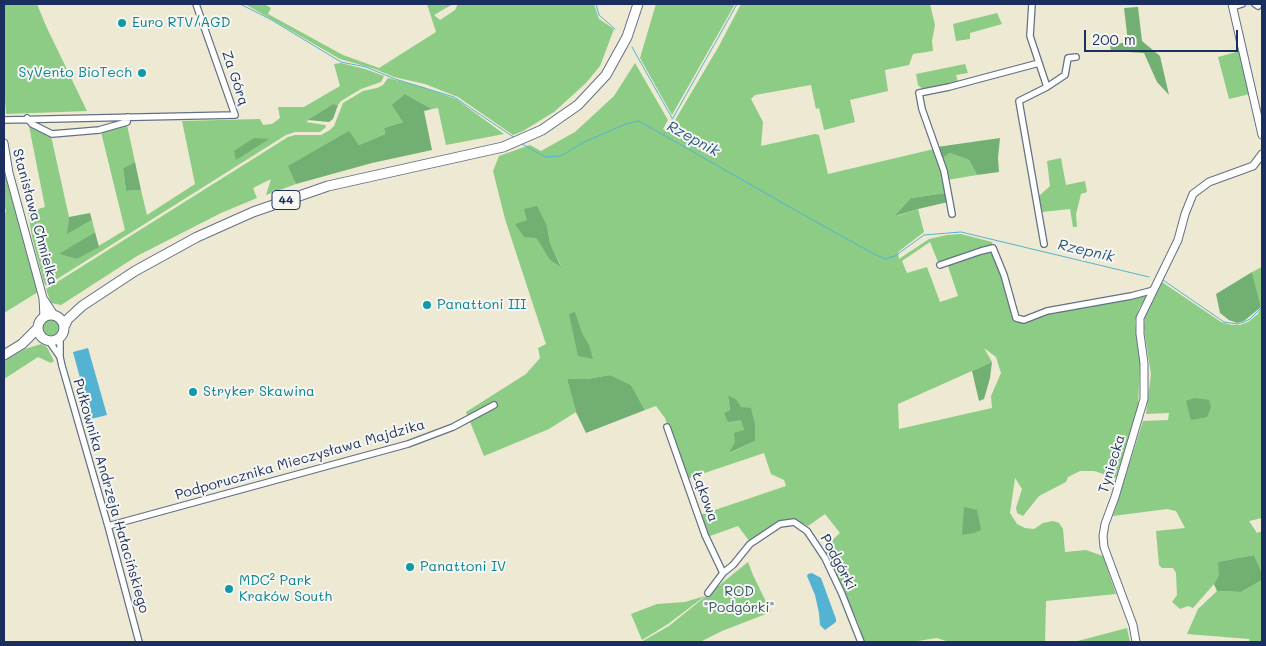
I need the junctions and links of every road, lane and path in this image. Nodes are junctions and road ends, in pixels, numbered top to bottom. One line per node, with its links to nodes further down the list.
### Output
1 (196, 4): 9 (street, Za Górą)
2 (638, 4): 20 (main road, 44)
3 (1032, 4): 7 (street)
4 (1242, 4): 5 (street)
5 (1232, 5): 12 (street)
6 (1076, 57): 8 (street)
7 (1039, 63): 8 (street); 15 (street)
8 (1047, 86): 16 (street)
9 (128, 116): 10 (street, Za Górą); 10 (street, Za Górą)
10 (28, 118): 11 (street, Za Górą)
11 (4, 120)
12 (1262, 136)
13 (4, 143): 19 (street, Stanisława Chmielka)
14 (1262, 156): 18 (street, Tyniecka)
15 (952, 214)
16 (1044, 244)
17 (940, 265): 18 (street)
18 (1157, 283): 37 (street, Tyniecka)
19 (44, 298): 21 (street, Stanisława Chmielka); 22 (street, Stanisława Chmielka)
20 (82, 306): 21 (main road, 44); 23 (main road, 44)
21 (56, 315): 22 (main road, 44); 23 (main road)
22 (44, 317): 24 (main road)
23 (65, 325): 25 (main road, 44)
24 (38, 328): 26 (main road); 27 (main road)
25 (60, 338): 26 (main road); 29 (street, Pułkownika Andrzeja Hałacińskiego)
26 (46, 340): 27 (main road); 29 (street, Pułkownika Andrzeja Hałacińskiego)
27 (22, 344): 28 (main road)
28 (4, 355)
29 (60, 357): 32 (street, Pułkownika Andrzeja Hałacińskiego)
30 (494, 405): 32 (street, Podporucznika Mieczysława Majdzika)
31 (667, 427): 33 (street, Łąkowa)
32 (108, 526): 35 (street, Pułkownika Andrzeja Hałacińskiego)
33 (723, 572): 34 (street, Podgórki); 36 (street, Podgórki)
34 (708, 593)
35 (139, 642)
36 (861, 642)
37 (1136, 642)

